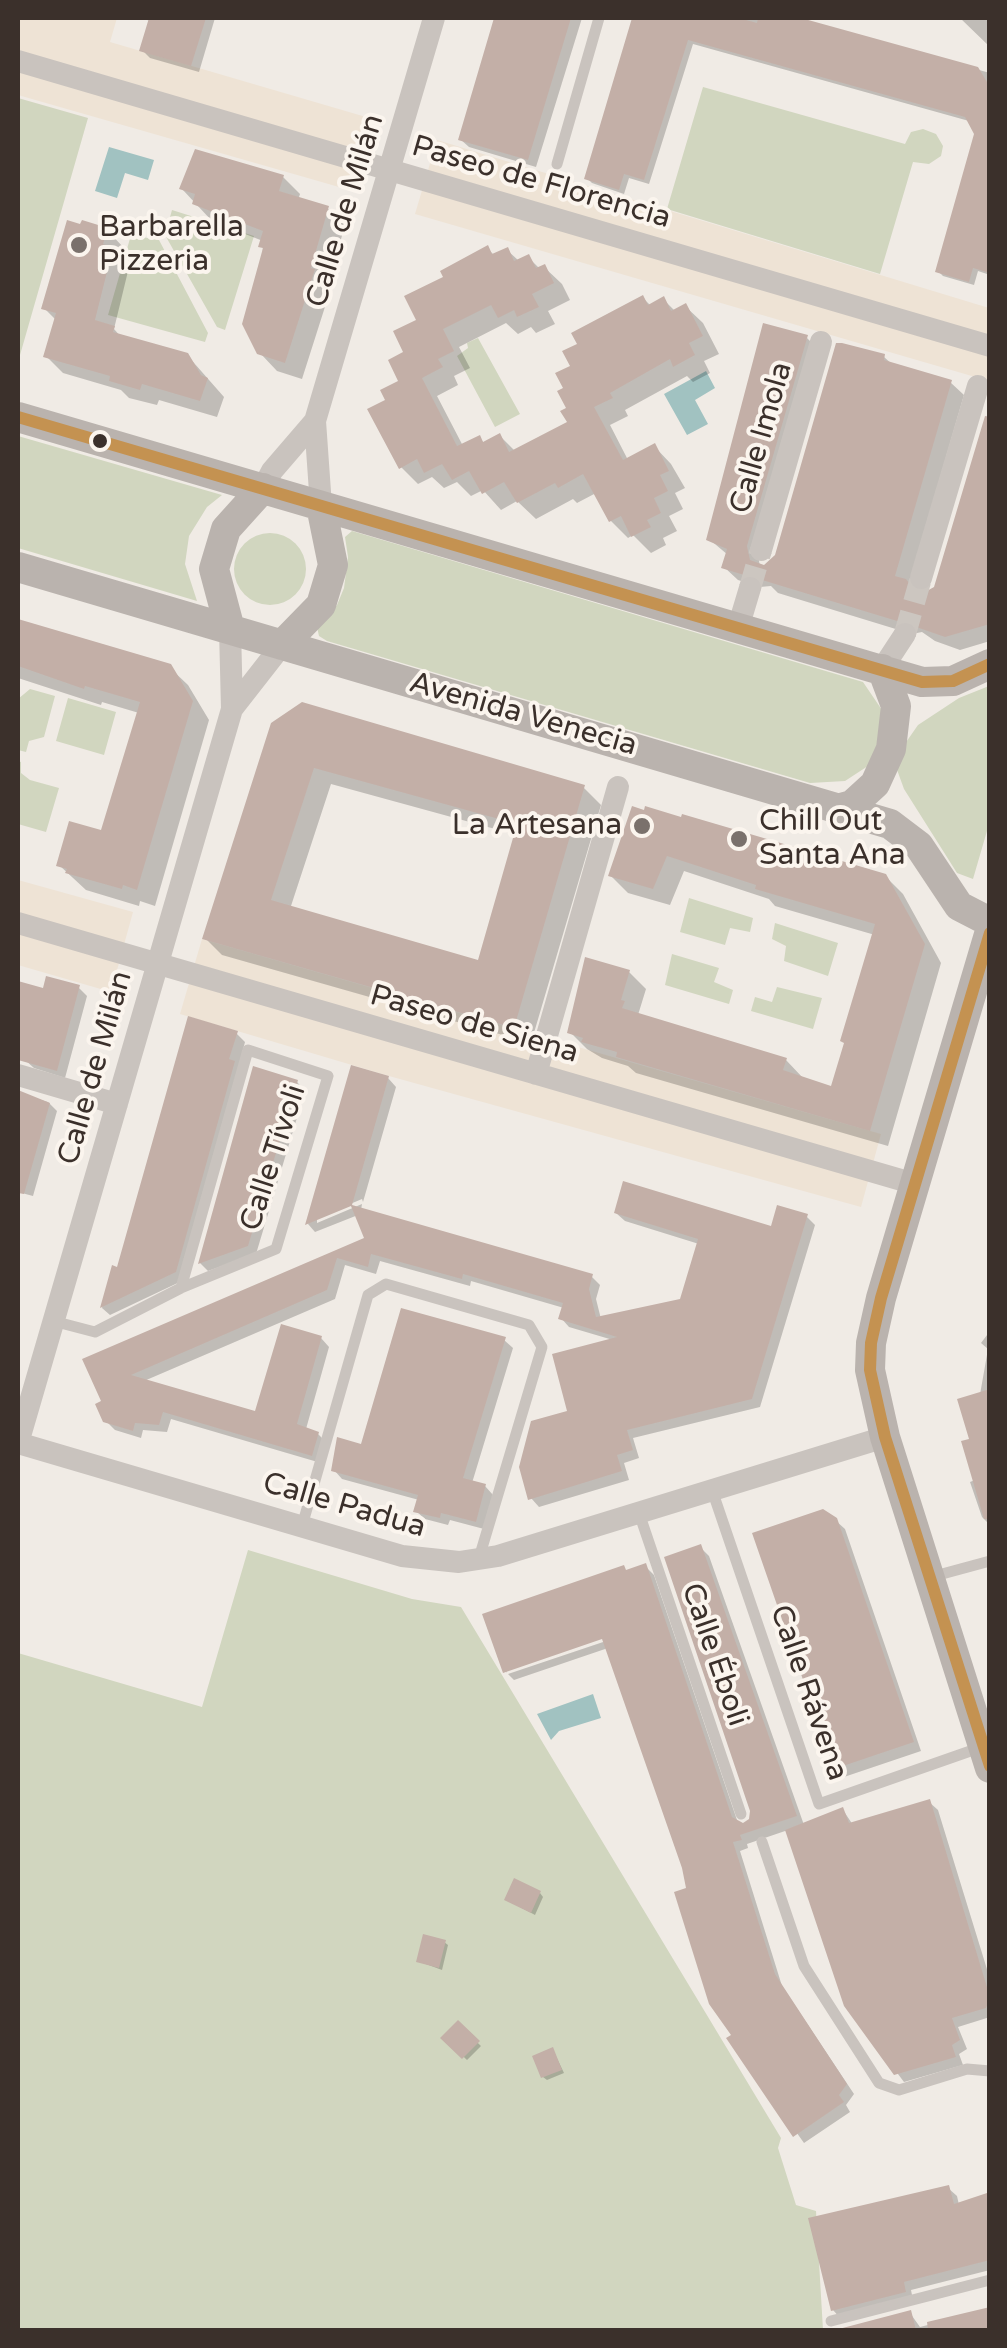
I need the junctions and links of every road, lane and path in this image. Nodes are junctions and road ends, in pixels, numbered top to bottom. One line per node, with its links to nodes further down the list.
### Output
1 (434, 18): 5 (street, Calle de Milán)
2 (599, 18): 4 (lane)
3 (18, 61): 5 (street, Paseo de Florencia)
4 (557, 164)
5 (390, 170): 7 (street, Paseo de Florencia); 10 (street, Calle de Milán)
6 (821, 342): 13 (street, Calle Imola)
7 (990, 346)
8 (978, 386): 15 (street)
9 (18, 417): 11 (street)
10 (315, 421): 11 (street, Calle de Milán); 12 (street, Calle de Milán)
11 (263, 488): 12 (street); 18 (street)
12 (322, 506): 17 (street); 20 (street)
13 (760, 550)
14 (18, 567): 18 (street, Avenida Venecia)
15 (921, 578)
16 (750, 588): 17 (street)
17 (738, 628): 22 (street)
18 (230, 629): 20 (street, Avenida Venecia); 23 (street, Calle de Milán)
19 (905, 634): 22 (street)
20 (282, 644): 23 (street, Calle de Milán); 25 (street, Avenida Venecia)
21 (990, 664): 22 (street)
22 (882, 670): 25 (street)
23 (232, 709): 29 (street, Calle de Milán)
24 (618, 787): 30 (street)
25 (841, 808): 26 (street, Avenida Venecia)
26 (990, 922)
27 (18, 923): 29 (street, Paseo de Siena)
28 (990, 931): 33 (street)
29 (158, 964): 30 (street, Paseo de Siena); 32 (street, Calle de Milán)
30 (536, 1074): 33 (street, Paseo de Siena)
31 (18, 1075): 32 (street)
32 (117, 1104): 35 (street, Calle de Milán)
33 (915, 1184): 36 (street)
34 (181, 1288): 34 (lane, Calle Tívoli); 35 (lane, Calle Tívoli)
35 (54, 1321): 37 (street, Calle de Milán)
36 (885, 1438): 38 (street, Calle Padua); 43 (street)
37 (18, 1443): 40 (street, Calle Padua)
38 (712, 1490): 39 (street, Calle Padua); 44 (lane, Calle Rávena)
39 (639, 1512): 41 (street, Calle Padua); 45 (lane, Calle Éboli)
40 (302, 1526): 41 (street, Calle Padua); 41 (lane)
41 (478, 1560)
42 (990, 1562): 43 (lane)
43 (930, 1578): 44 (street)
44 (988, 1762)
45 (741, 1814)
46 (762, 1842): 47 (lane)
47 (990, 2071)
48 (990, 2280): 49 (lane)
49 (831, 2321)

